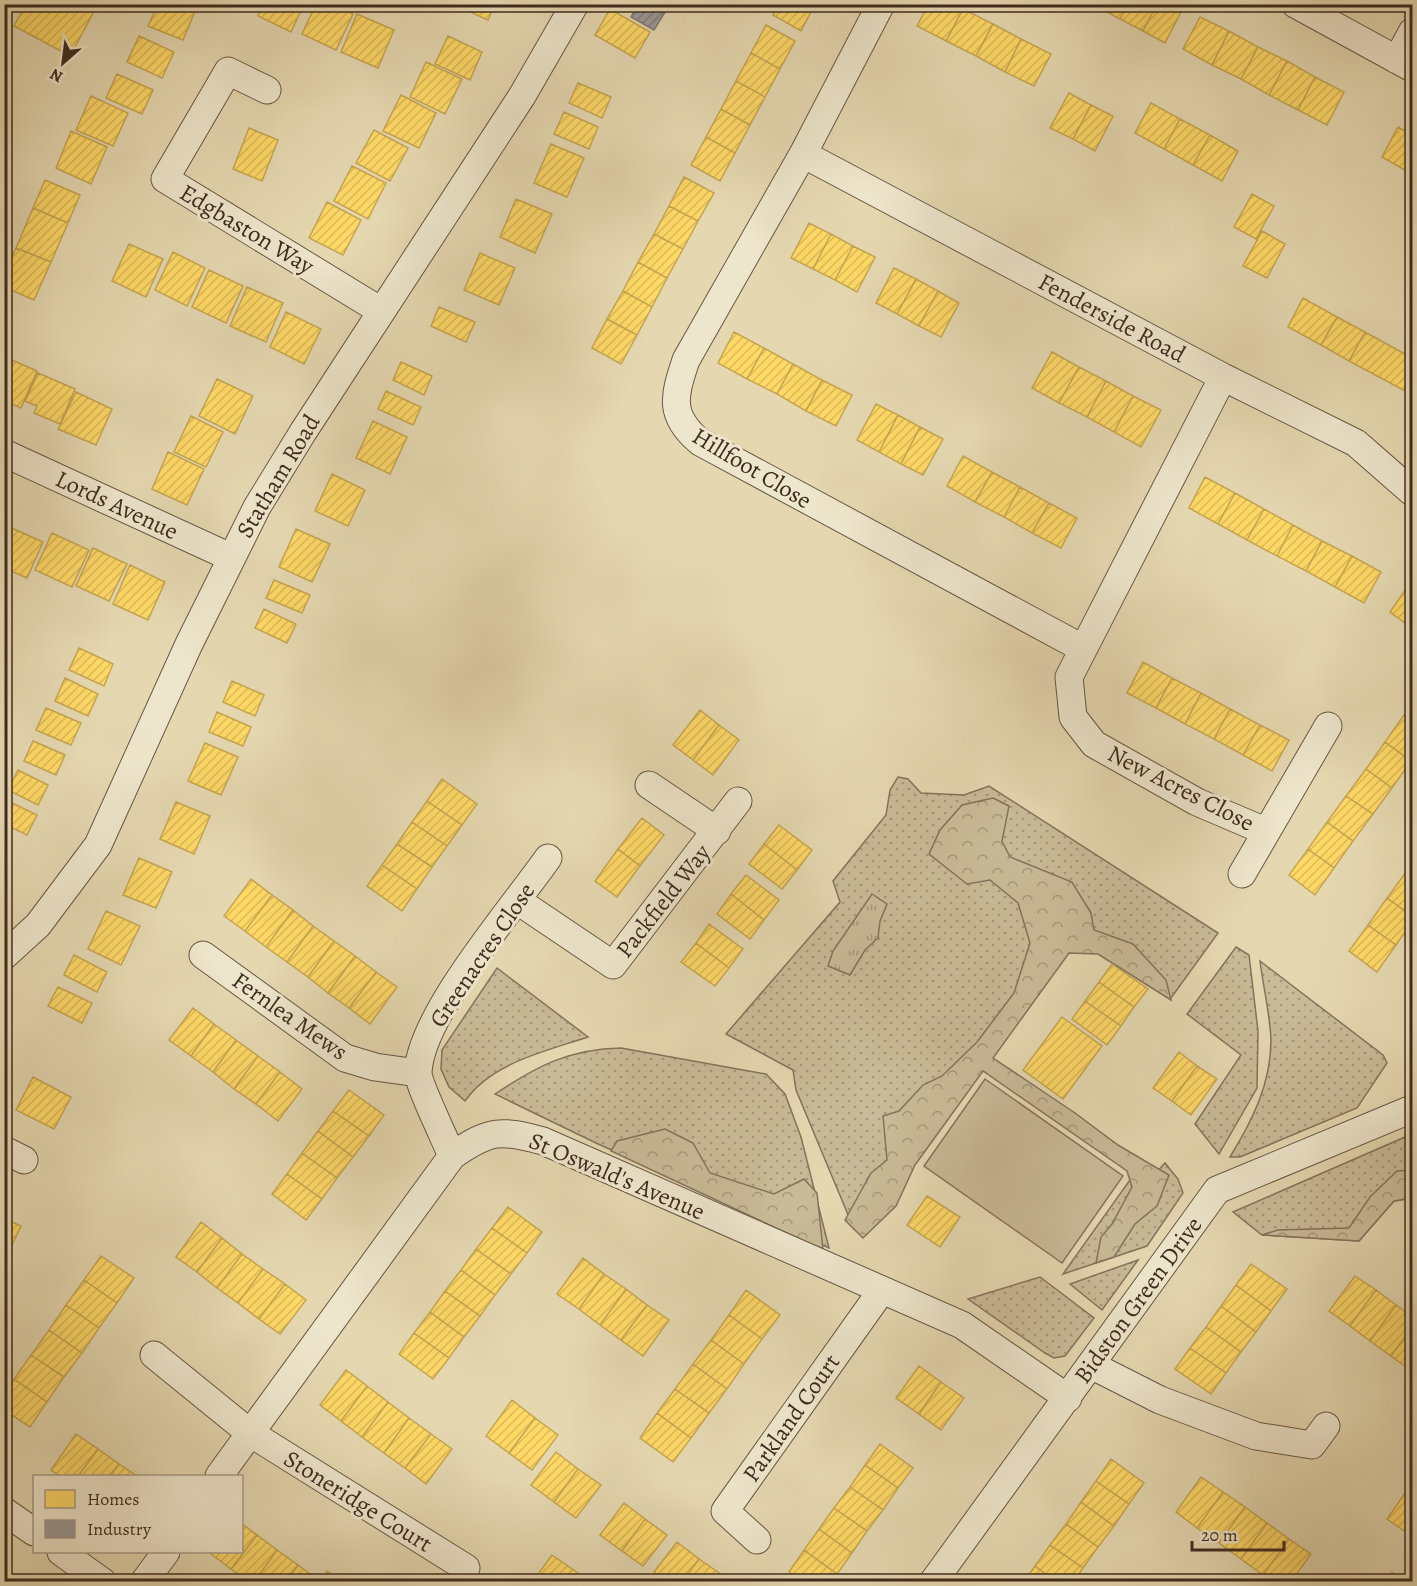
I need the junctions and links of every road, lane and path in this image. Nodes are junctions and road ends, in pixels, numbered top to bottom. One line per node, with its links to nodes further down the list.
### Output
1 (575, 4): 8 (street, Statham Road)
2 (881, 4): 7 (street, Hillfoot Close)
3 (1295, 4): 5 (street)
4 (1413, 32): 5 (street)
5 (1405, 64)
6 (267, 90): 8 (street, Edgbaston Way)
7 (803, 153): 9 (street, Fenderside Road); 13 (street, Hillfoot Close)
8 (381, 311): 12 (street, Statham Road)
9 (1224, 377): 11 (street, Fenderside Road); 13 (street, New Acres Close)
10 (4, 453): 12 (street, Lords Avenue)
11 (1413, 492)
12 (231, 557): 23 (street, Statham Road)
13 (1082, 648): 18 (street, New Acres Close)
14 (1328, 726): 18 (street, New Acres Close)
15 (649, 784): 17 (street, Packfield Way)
16 (738, 801): 17 (street, Packfield Way)
17 (717, 831): 21 (street, Packfield Way)
18 (1265, 831): 20 (street, New Acres Close)
19 (548, 858): 21 (street, Greenacres Close)
20 (1242, 874)
21 (519, 901): 24 (street, Greenacres Close)
22 (202, 955): 24 (street, Fernlea Mews)
23 (4, 956)
24 (418, 1073): 26 (street)
25 (1413, 1109): 29 (street, Bidston Green Drive)
26 (452, 1156): 27 (street, St Oswald's Avenue); 32 (street, St Oswald's Avenue)
27 (882, 1290): 30 (street, St Oswald's Avenue); 36 (street, Parkland Court)
28 (154, 1356): 32 (street, Stoneridge Court)
29 (1091, 1365): 30 (street, Bidston Green Drive); 31 (street)
30 (1068, 1398): 42 (street, Bidston Green Drive)
31 (1326, 1426)
32 (250, 1433): 33 (street, St Oswald's Avenue); 39 (street, Stoneridge Court)
33 (220, 1475)
34 (4, 1511): 35 (street)
35 (33, 1531)
36 (757, 1540)
37 (64, 1553): 40 (street)
38 (165, 1553): 41 (street)
39 (466, 1568)
40 (102, 1581)
41 (144, 1581)
42 (933, 1581)

